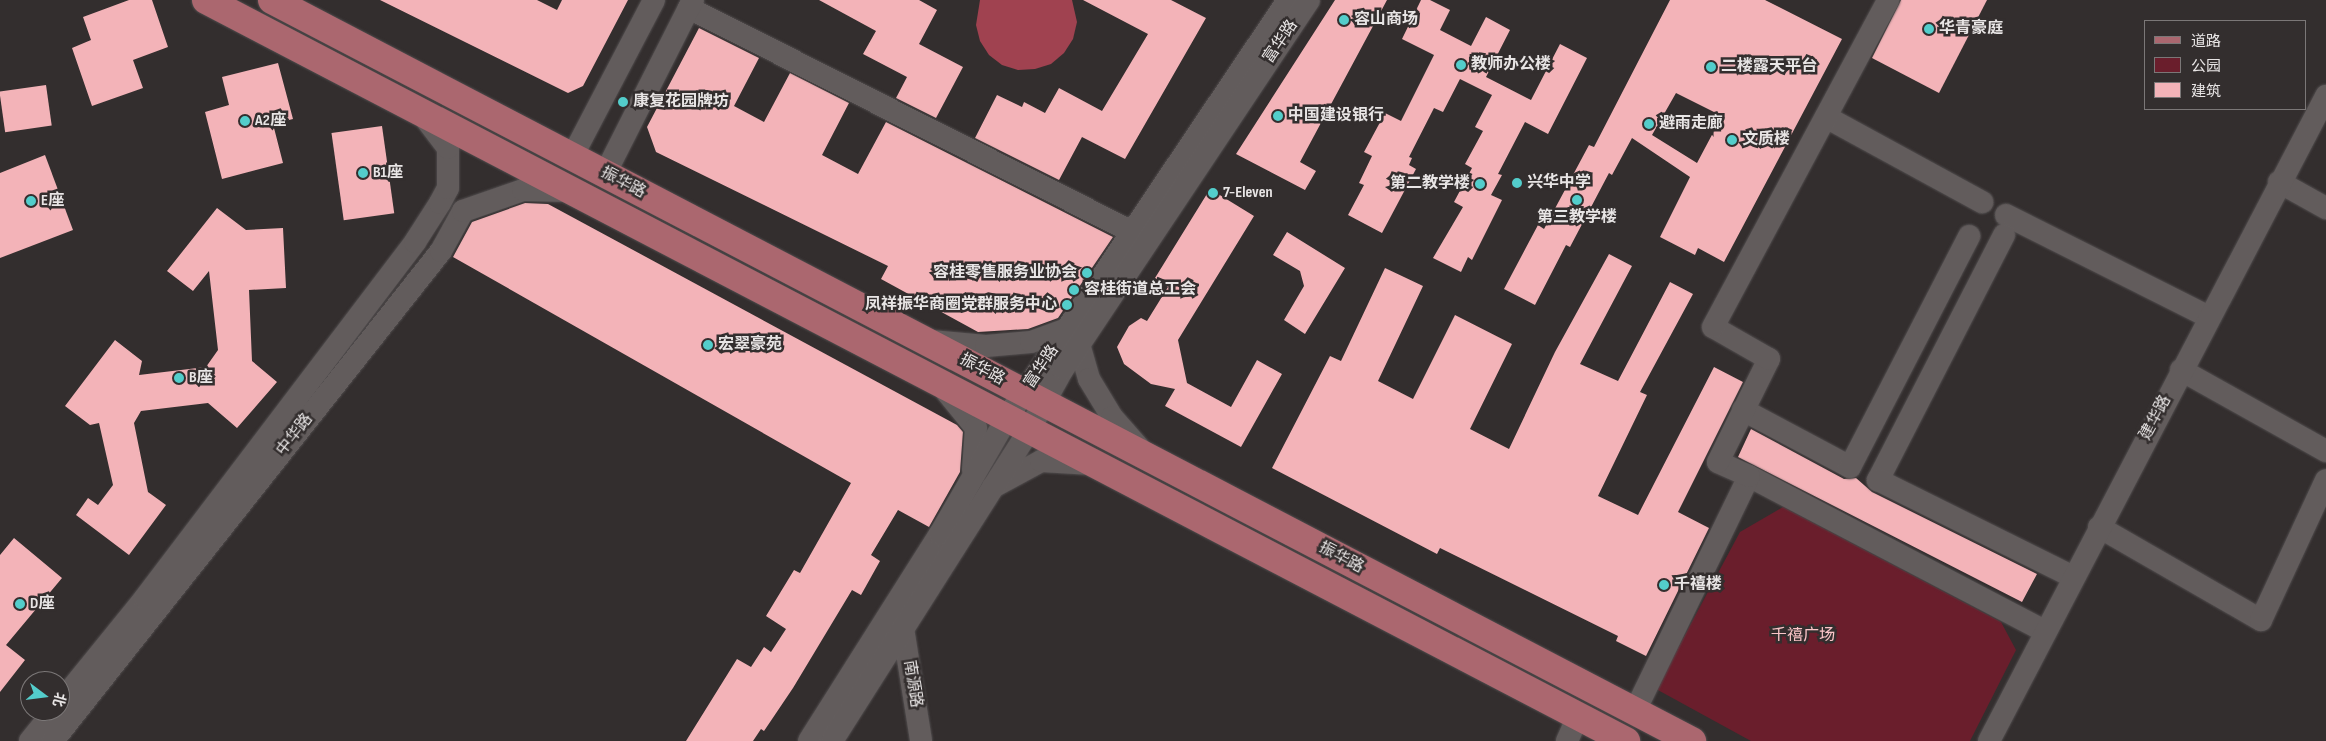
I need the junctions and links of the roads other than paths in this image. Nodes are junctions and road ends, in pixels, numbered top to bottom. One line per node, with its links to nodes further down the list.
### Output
1 (206, 0): 9 (main road, 振华路)
2 (272, 0): 11 (main road, 振华路)
3 (654, 0): 11 (street)
4 (1288, 0): 18 (street, 富华路)
5 (1309, 0): 21 (street, 富华路)
6 (1888, 0): 10 (street)
7 (691, 4): 12 (street); 18 (street)
8 (2326, 96): 13 (street, 建华路)
9 (422, 114): 14 (main road, 振华路); 41 (street, 中华路)
10 (1826, 117): 15 (street); 26 (street)
11 (572, 157): 12 (main road, 振华路)
12 (605, 174): 22 (main road, 振华路)
13 (2279, 182): 16 (street); 20 (street, 建华路)
14 (570, 191): 24 (main road, 振华路); 46 (street, 中华路)
15 (1982, 202): 17 (street); 19 (street)
16 (2326, 208)
17 (2005, 225): 19 (street); 20 (street); 34 (street)
18 (1133, 232): 21 (street, 富华路)
19 (1969, 236): 31 (street)
20 (2209, 317): 23 (street, 建华路)
21 (1073, 337): 22 (street); 25 (street, 富华路); 29 (street)
22 (925, 341): 25 (main road, 振华路)
23 (2181, 370): 28 (street); 37 (street, 建华路)
24 (938, 382): 27 (main road, 振华路); 33 (street)
25 (1034, 398): 27 (street, 富华路); 29 (main road, 振华路)
26 (1743, 410): 31 (street); 32 (street)
27 (1018, 424): 30 (main road, 振华路); 33 (street, 富华路); 36 (street, 富华路)
28 (2326, 451)
29 (1146, 456): 42 (main road, 振华路)
30 (1094, 464): 36 (street); 43 (main road, 振华路)
31 (1850, 467): 34 (street)
32 (1749, 476): 40 (street); 42 (street)
33 (972, 477): 47 (street, 富华路)
34 (1878, 480): 38 (street)
35 (2326, 480): 37 (street)
36 (992, 487): 39 (street, 富华路)
37 (2099, 527): 38 (street, 建华路)
38 (2073, 577): 40 (street, 建华路)
39 (903, 628): 48 (street, 富华路); 49 (street, 南源路)
40 (2046, 632): 53 (street, 建华路)
41 (70, 690)
42 (1635, 711): 52 (main road, 振华路)
43 (1578, 716): 50 (street); 51 (main road, 振华路)
44 (46, 721): 45 (street)
45 (30, 741)
46 (53, 741)
47 (809, 741)
48 (832, 741)
49 (921, 741)
50 (1567, 741)
51 (1626, 741)
52 (1692, 741)
53 (1988, 741)

